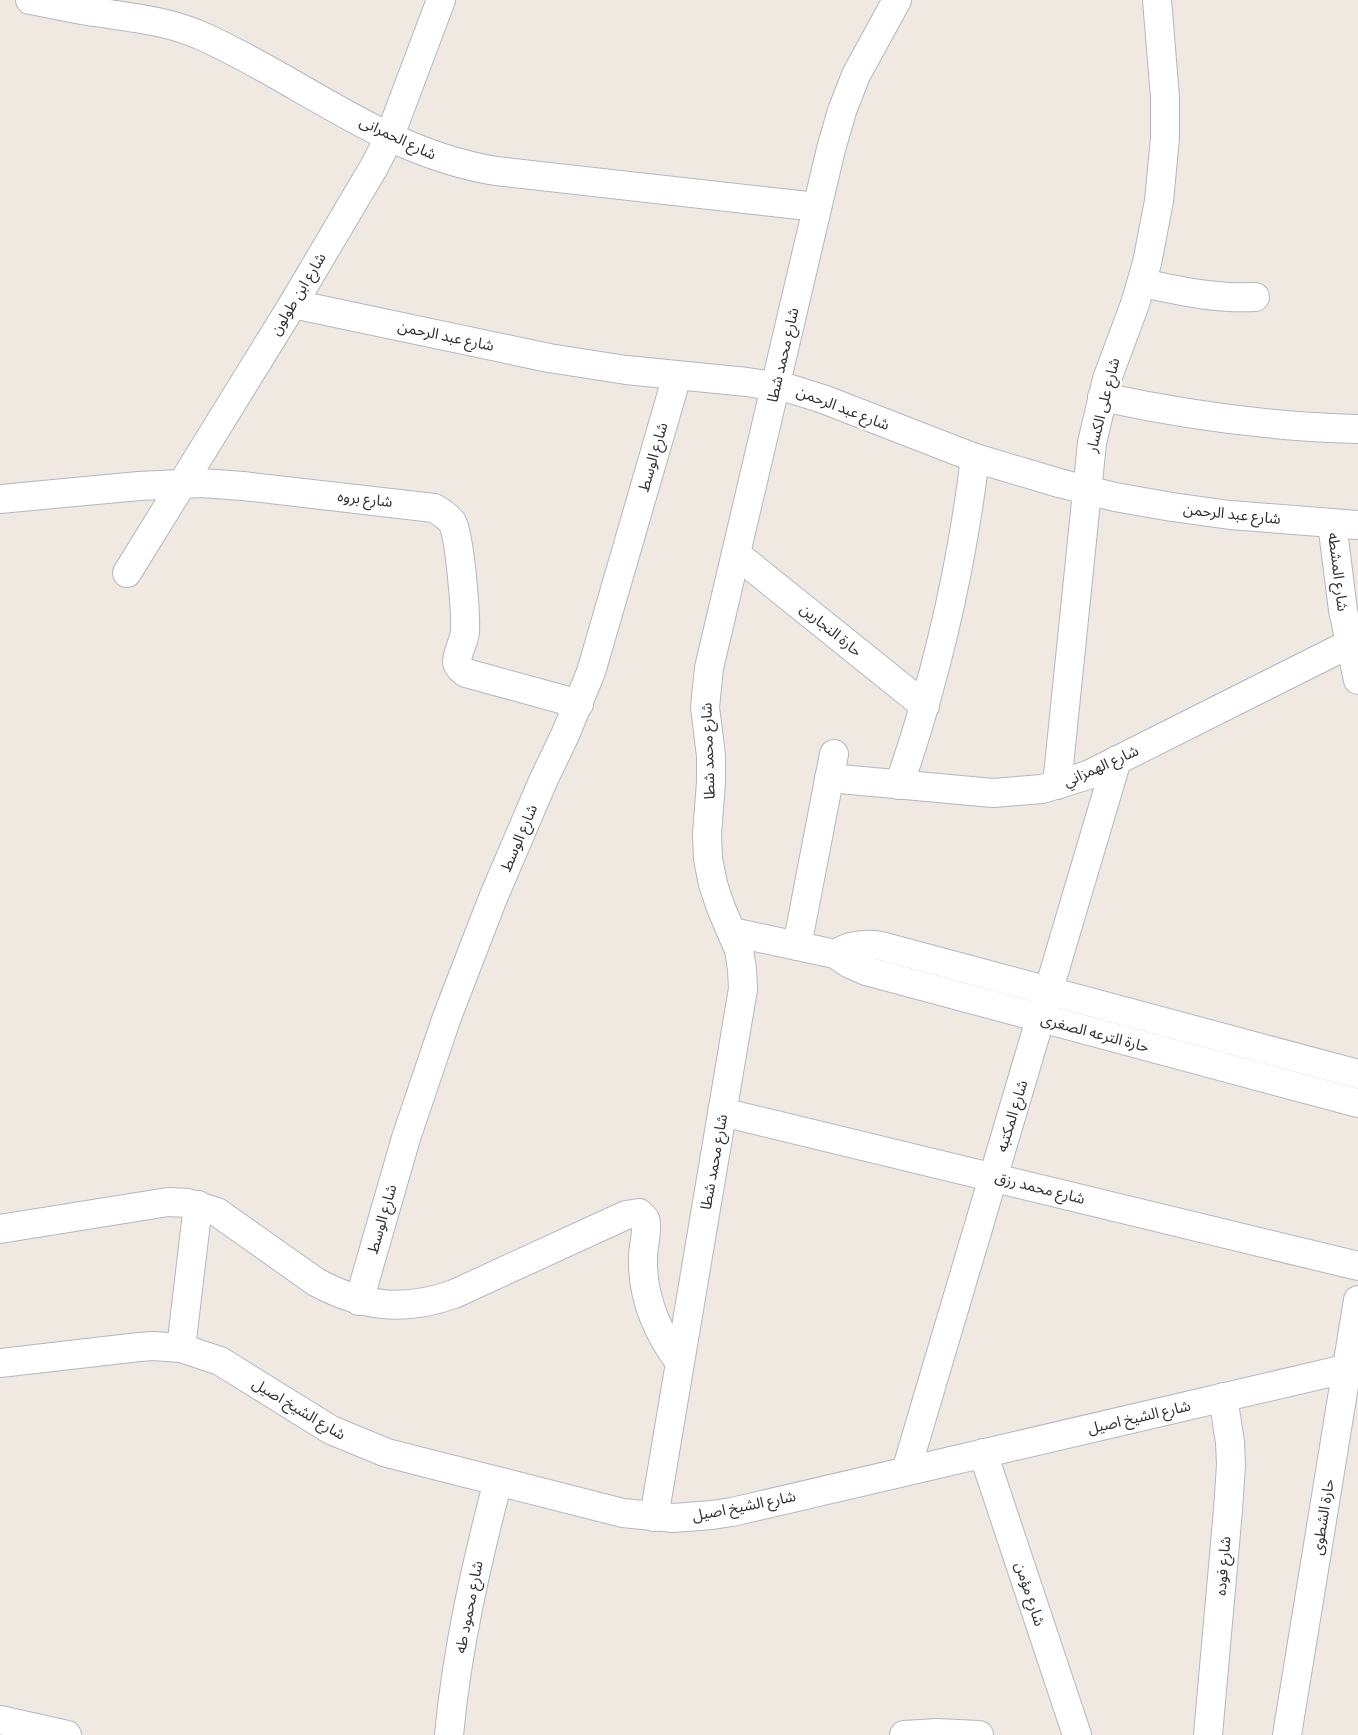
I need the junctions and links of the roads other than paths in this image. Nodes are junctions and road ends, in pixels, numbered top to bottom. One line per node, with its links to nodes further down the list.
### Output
1 (30, 0): 5 (street, شارع الحمرانى)
2 (441, 0): 5 (street, شارع ابن طولون)
3 (897, 0): 6 (street, شارع محمد شطا)
4 (1158, 0): 7 (street, شارع على الكسار)
5 (389, 138): 6 (street, شارع الحمرانى); 9 (street, شارع ابن طولون)
6 (817, 207): 11 (street, شارع محمد شطا)
7 (1142, 283): 8 (street); 12 (street, شارع على الكسار)
8 (1255, 297)
9 (292, 304): 10 (street, شارع عبد الرحمن); 15 (street, شارع ابن طولون)
10 (677, 376): 11 (street, شارع عبد الرحمن); 23 (street, شارع الوسط)
11 (775, 385): 14 (street, شارع عبد الرحمن); 19 (street, شارع محمد شطا)
12 (1102, 397): 13 (street); 16 (street, شارع على الكسار)
13 (1358, 429)
14 (974, 458): 16 (street, شارع عبد الرحمن); 24 (street)
15 (181, 483): 17 (street, شارع بروه); 20 (street, شارع ابن طولون); 23 (street, شارع بروه)
16 (1087, 490): 18 (street, شارع عبد الرحمن); 27 (street, شارع على الكسار)
17 (0, 499)
18 (1345, 524): 21 (street, شارع المشطه)
19 (736, 554): 24 (street, حارة النجارين); 28 (street, شارع محمد شطا)
20 (127, 573)
21 (1349, 644): 22 (street, شارع المشطه); 25 (street, شارع الهمزاني)
22 (1358, 680)
23 (579, 704): 41 (street, شارع الوسط)
24 (926, 706): 26 (street)
25 (1117, 760): 27 (street, شارع الهمزاني); 31 (street, شارع المكتبه)
26 (899, 785): 27 (street, شارع الهمزاني); 29 (street, شارع الهمزاني)
27 (1057, 785)
28 (732, 932): 29 (street, حارة الترعه الصغرى); 35 (street, شارع محمد شطا)
29 (797, 946): 30 (street, حارة الترعه الصغرى)
30 (835, 954): 31 (street, حارة الترعه الصغرى); 32 (street, حارة الترعه الصغرى)
31 (1049, 990): 32 (street, شارع المكتبه); 33 (street, حارة الترعه الصغرى)
32 (1040, 1019): 34 (street, حارة الترعه الصغرى); 36 (street, شارع المكتبه)
33 (1358, 1074)
34 (1358, 1103)
35 (722, 1112): 36 (street, شارع محمد رزق); 44 (street, شارع محمد شطا)
36 (993, 1177): 39 (street, شارع محمد رزق); 48 (street, شارع المكتبه)
37 (198, 1205): 38 (street); 41 (street); 42 (street)
38 (0, 1229)
39 (1358, 1266)
40 (1358, 1300): 45 (street, حارة الشطوى)
41 (359, 1301): 44 (street)
42 (181, 1348): 43 (street, شارع الشيخ اصيل); 49 (street, شارع الشيخ اصيل)
43 (0, 1363)
44 (680, 1363): 50 (street, شارع محمد شطا)
45 (1352, 1367): 46 (street, شارع الشيخ اصيل); 58 (street, حارة الشطوى)
46 (1223, 1397): 47 (street, شارع الشيخ اصيل); 57 (street, شارع فوده)
47 (983, 1453): 48 (street, شارع الشيخ اصيل); 56 (street, شارع مؤمن)
48 (906, 1471): 50 (street, شارع الشيخ اصيل)
49 (498, 1482): 50 (street, شارع الشيخ اصيل); 53 (street, شارع محمود طه)
50 (654, 1517)
51 (0, 1720): 52 (street)
52 (67, 1735)
53 (449, 1735)
54 (904, 1735): 55 (street)
55 (979, 1735)
56 (1077, 1735)
57 (1208, 1735)
58 (1287, 1735)

